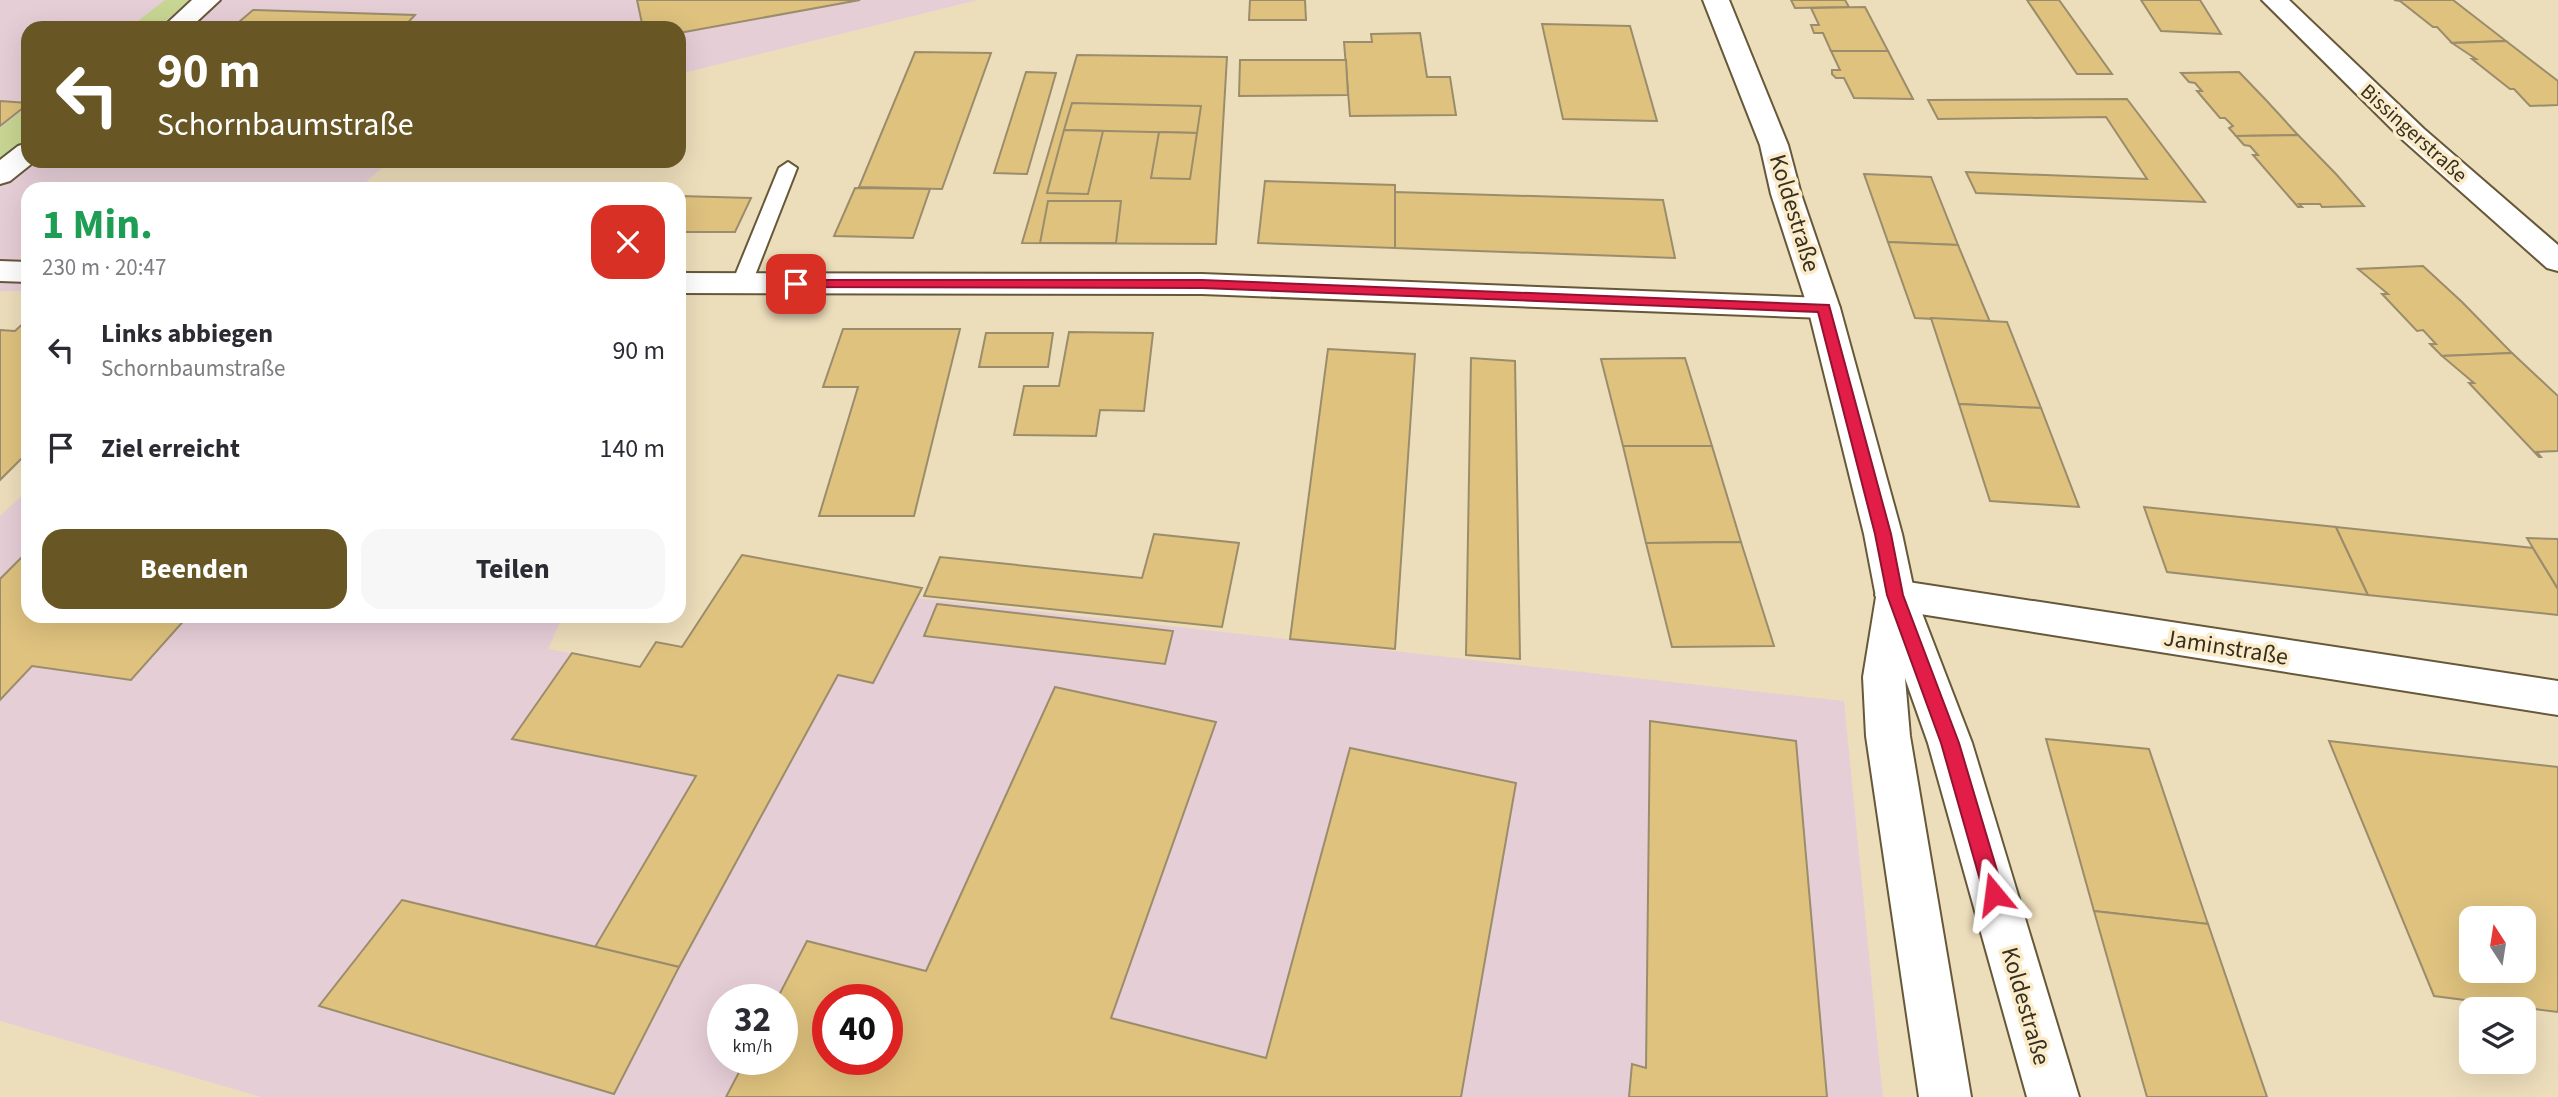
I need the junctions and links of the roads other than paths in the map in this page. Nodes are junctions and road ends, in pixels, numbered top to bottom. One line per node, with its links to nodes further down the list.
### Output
1 (207, 0): 4 (street)
2 (1716, 0): 13 (street, Koldestraße)
3 (2275, 0): 8 (street, Bissingerstraße)
4 (182, 21)
5 (21, 158): 7 (street)
6 (788, 168): 12 (lane)
7 (0, 176)
8 (2558, 261)
9 (0, 271): 10 (street)
10 (21, 272)
11 (686, 283): 12 (street)
12 (742, 283): 13 (street)
13 (1824, 308): 14 (street, Koldestraße)
14 (1895, 595): 15 (street, Jaminstraße); 16 (street, Koldestraße); 17 (street, Koldestraße)
15 (2558, 698)
16 (1945, 1097)
17 (2053, 1097)

